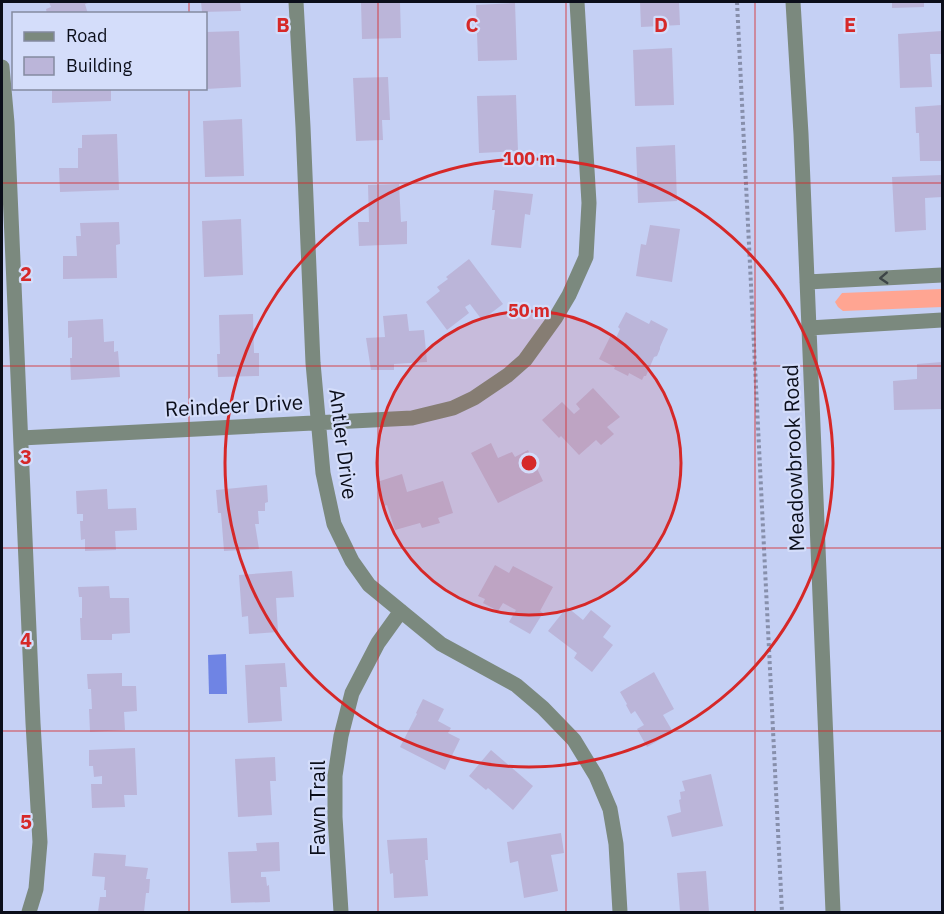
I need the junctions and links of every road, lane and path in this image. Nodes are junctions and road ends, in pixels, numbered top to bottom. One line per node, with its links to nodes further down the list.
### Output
1 (296, 2): 10 (street, Antler Drive)
2 (577, 2): 10 (street, Reindeer Drive)
3 (737, 2): 16 (path)
4 (793, 2): 7 (street, Meadowbrook Road)
5 (2, 68): 11 (street)
6 (942, 275): 7 (street, one-way to 7)
7 (807, 282): 9 (street, Meadowbrook Road)
8 (942, 320): 9 (street)
9 (809, 328): 17 (street, Meadowbrook Road)
10 (318, 422): 11 (street, Reindeer Drive); 12 (street, Antler Drive)
11 (21, 438): 13 (street)
12 (401, 611): 14 (street, Fawn Trail); 15 (street, Antler Drive)
13 (29, 912)
14 (341, 912)
15 (620, 912)
16 (782, 912)
17 (833, 912)

